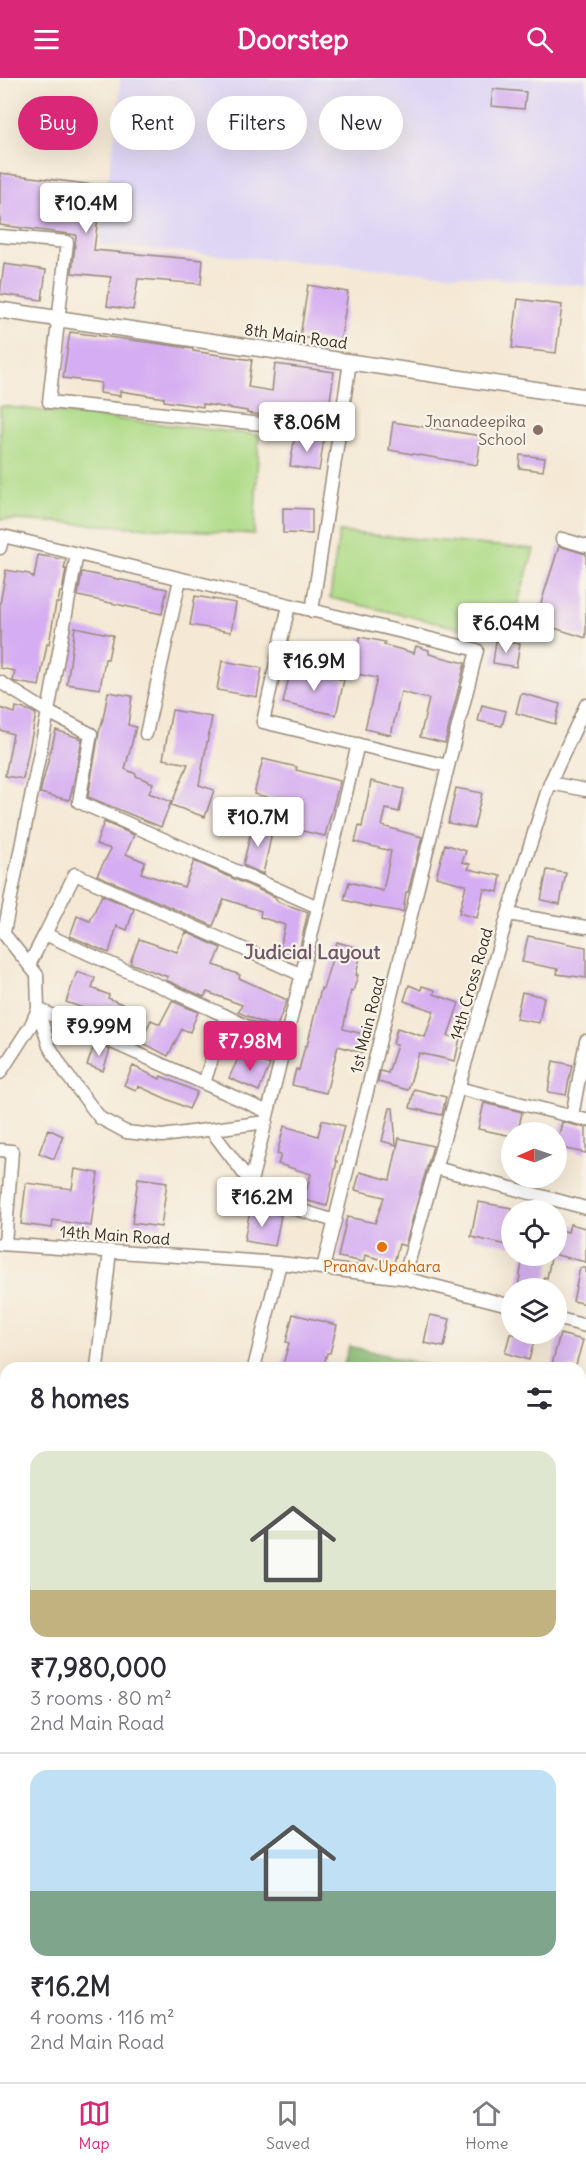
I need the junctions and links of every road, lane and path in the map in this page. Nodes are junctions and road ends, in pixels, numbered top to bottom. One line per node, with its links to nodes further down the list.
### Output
1 (0, 236): 3 (street)
2 (0, 310): 3 (street, 8th Main Road)
3 (59, 319): 4 (street, 8th Main Road); 6 (street)
4 (350, 362): 5 (street, 8th Main Road); 6 (street)
5 (586, 397)
6 (339, 432): 13 (street)
7 (562, 539): 8 (street)
8 (586, 546)
9 (0, 548): 10 (street)
10 (77, 554): 11 (street); 16 (street)
11 (180, 579): 12 (street); 17 (street)
12 (289, 605): 13 (street); 18 (street)
13 (312, 610): 19 (street, 1st Main Road)
14 (0, 682): 16 (street)
15 (586, 705): 20 (street, 14th Cross Road)
16 (48, 712): 22 (street); 25 (street)
17 (146, 734)
18 (358, 744): 19 (street); 22 (street)
19 (448, 766): 44 (street, 1st Main Road)
20 (550, 783): 21 (street); 23 (street, 14th Cross Road)
21 (586, 790)
22 (318, 907): 28 (street)
23 (508, 914): 24 (street); 35 (street, 14th Cross Road)
24 (586, 927)
25 (2, 931): 27 (street)
26 (45, 934): 27 (street); 28 (street); 30 (street)
27 (29, 965): 29 (street)
28 (302, 975): 32 (street)
29 (38, 1009): 33 (street); 34 (street); 39 (street)
30 (226, 1016): 32 (street); 34 (street)
31 (586, 1041): 36 (street)
32 (284, 1045): 37 (street)
33 (0, 1073)
34 (204, 1083): 37 (street)
35 (458, 1088): 36 (street); 41 (street, 14th Cross Road)
36 (572, 1116): 38 (street)
37 (267, 1117): 39 (street); 42 (street)
38 (586, 1120)
39 (211, 1130): 42 (street)
40 (0, 1150): 45 (street)
41 (436, 1168): 43 (street); 49 (street, 14th Cross Road)
42 (251, 1182): 44 (street)
43 (586, 1208)
44 (335, 1221): 48 (street, 1st Main Road)
45 (2, 1244): 46 (street, 14th Main Road)
46 (110, 1251): 47 (street, 14th Main Road); 53 (street)
47 (280, 1263): 48 (street, 14th Main Road); 54 (street)
48 (323, 1268): 49 (street, 14th Main Road)
49 (404, 1278): 50 (street, 14th Main Road)
50 (501, 1303)
51 (567, 1321): 52 (street)
52 (586, 1326)
53 (98, 1362)
54 (255, 1362)

